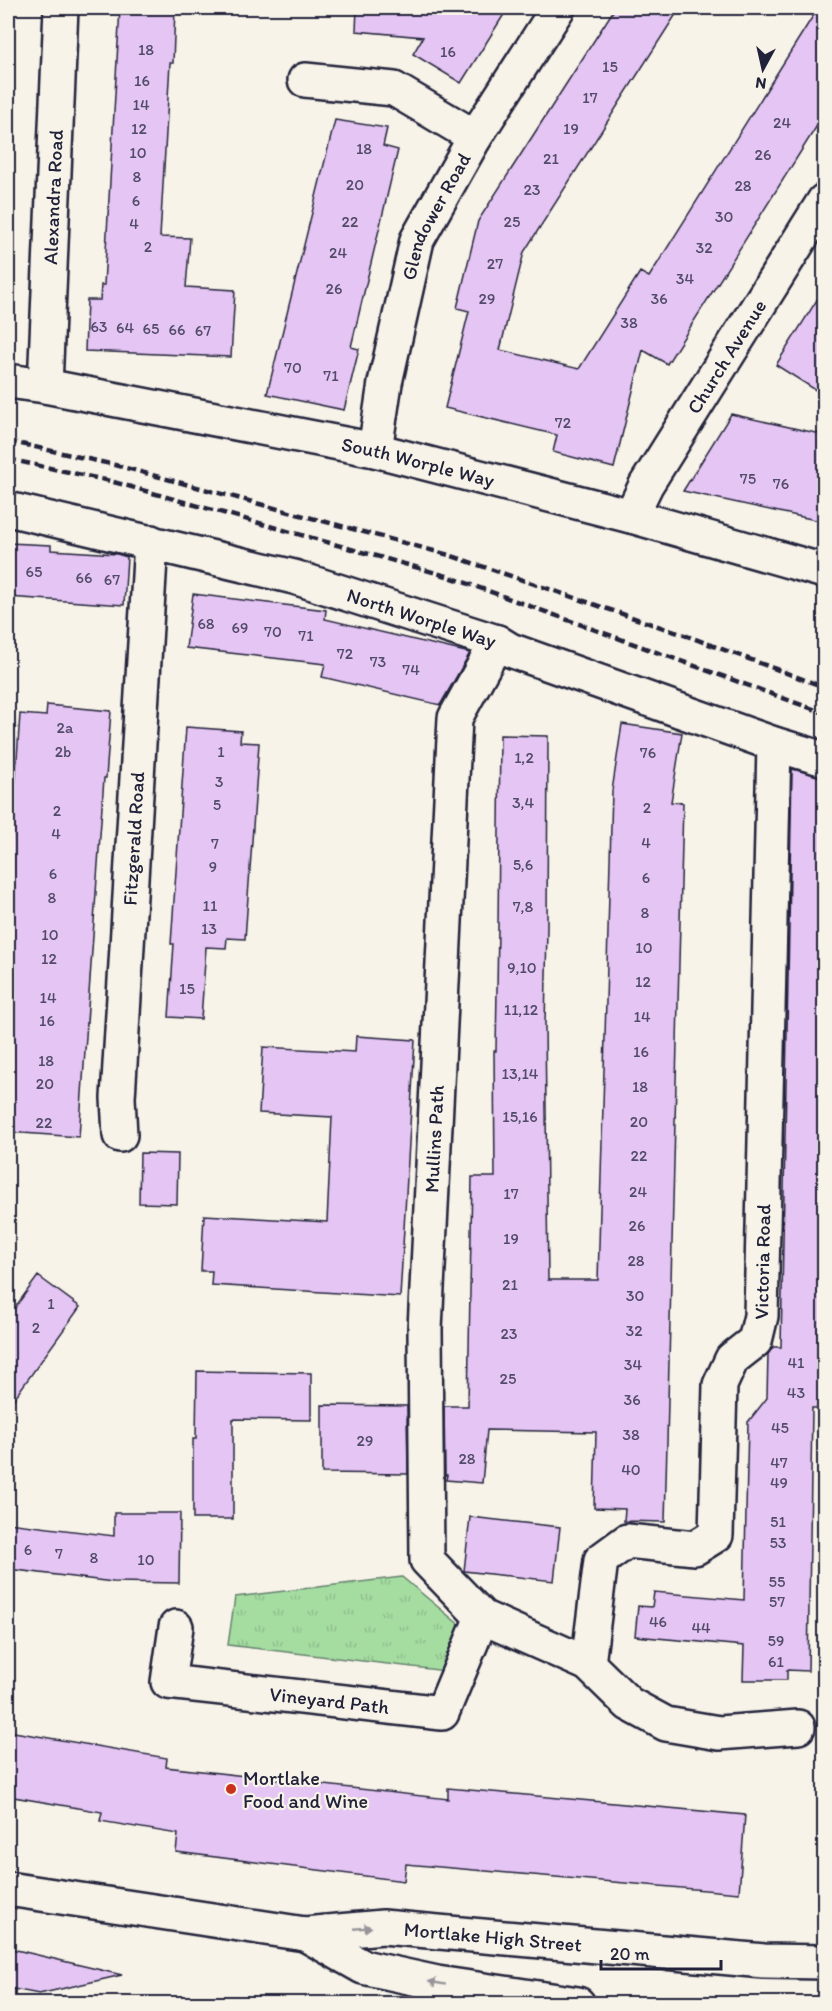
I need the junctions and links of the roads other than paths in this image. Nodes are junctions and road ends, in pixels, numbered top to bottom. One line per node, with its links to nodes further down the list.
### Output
1 (61, 8): 7 (street, Alexandra Road)
2 (558, 8): 4 (street, Glendower Road)
3 (305, 80): 4 (street)
4 (475, 137): 8 (street, Glendower Road)
5 (825, 201): 10 (street, Church Avenue)
6 (8, 381): 7 (street, South Worple Way)
7 (45, 386): 8 (street, South Worple Way)
8 (375, 450): 10 (street, South Worple Way)
9 (8, 509): 11 (street, North Worple Way)
10 (631, 516): 12 (street, South Worple Way)
11 (152, 542): 13 (street, North Worple Way); 16 (street, Fitzgerald Road)
12 (825, 571)
13 (497, 642): 14 (street, North Worple Way); 17 (street, Mullins Path)
14 (774, 744): 15 (street, North Worple Way); 19 (street, Victoria Road)
15 (825, 759)
16 (120, 1135)
17 (482, 1617): 18 (street, Vineyard Path); 19 (street)
18 (176, 1627)
19 (588, 1664): 20 (street)
20 (798, 1727)
21 (8, 1889): 22 (street, Mortlake High Street)
22 (305, 1934): 23 (street, Mortlake High Street, one-way to 23); 24 (street, Mortlake High Street, one-way to 22)
23 (825, 1962)
24 (578, 2004)

